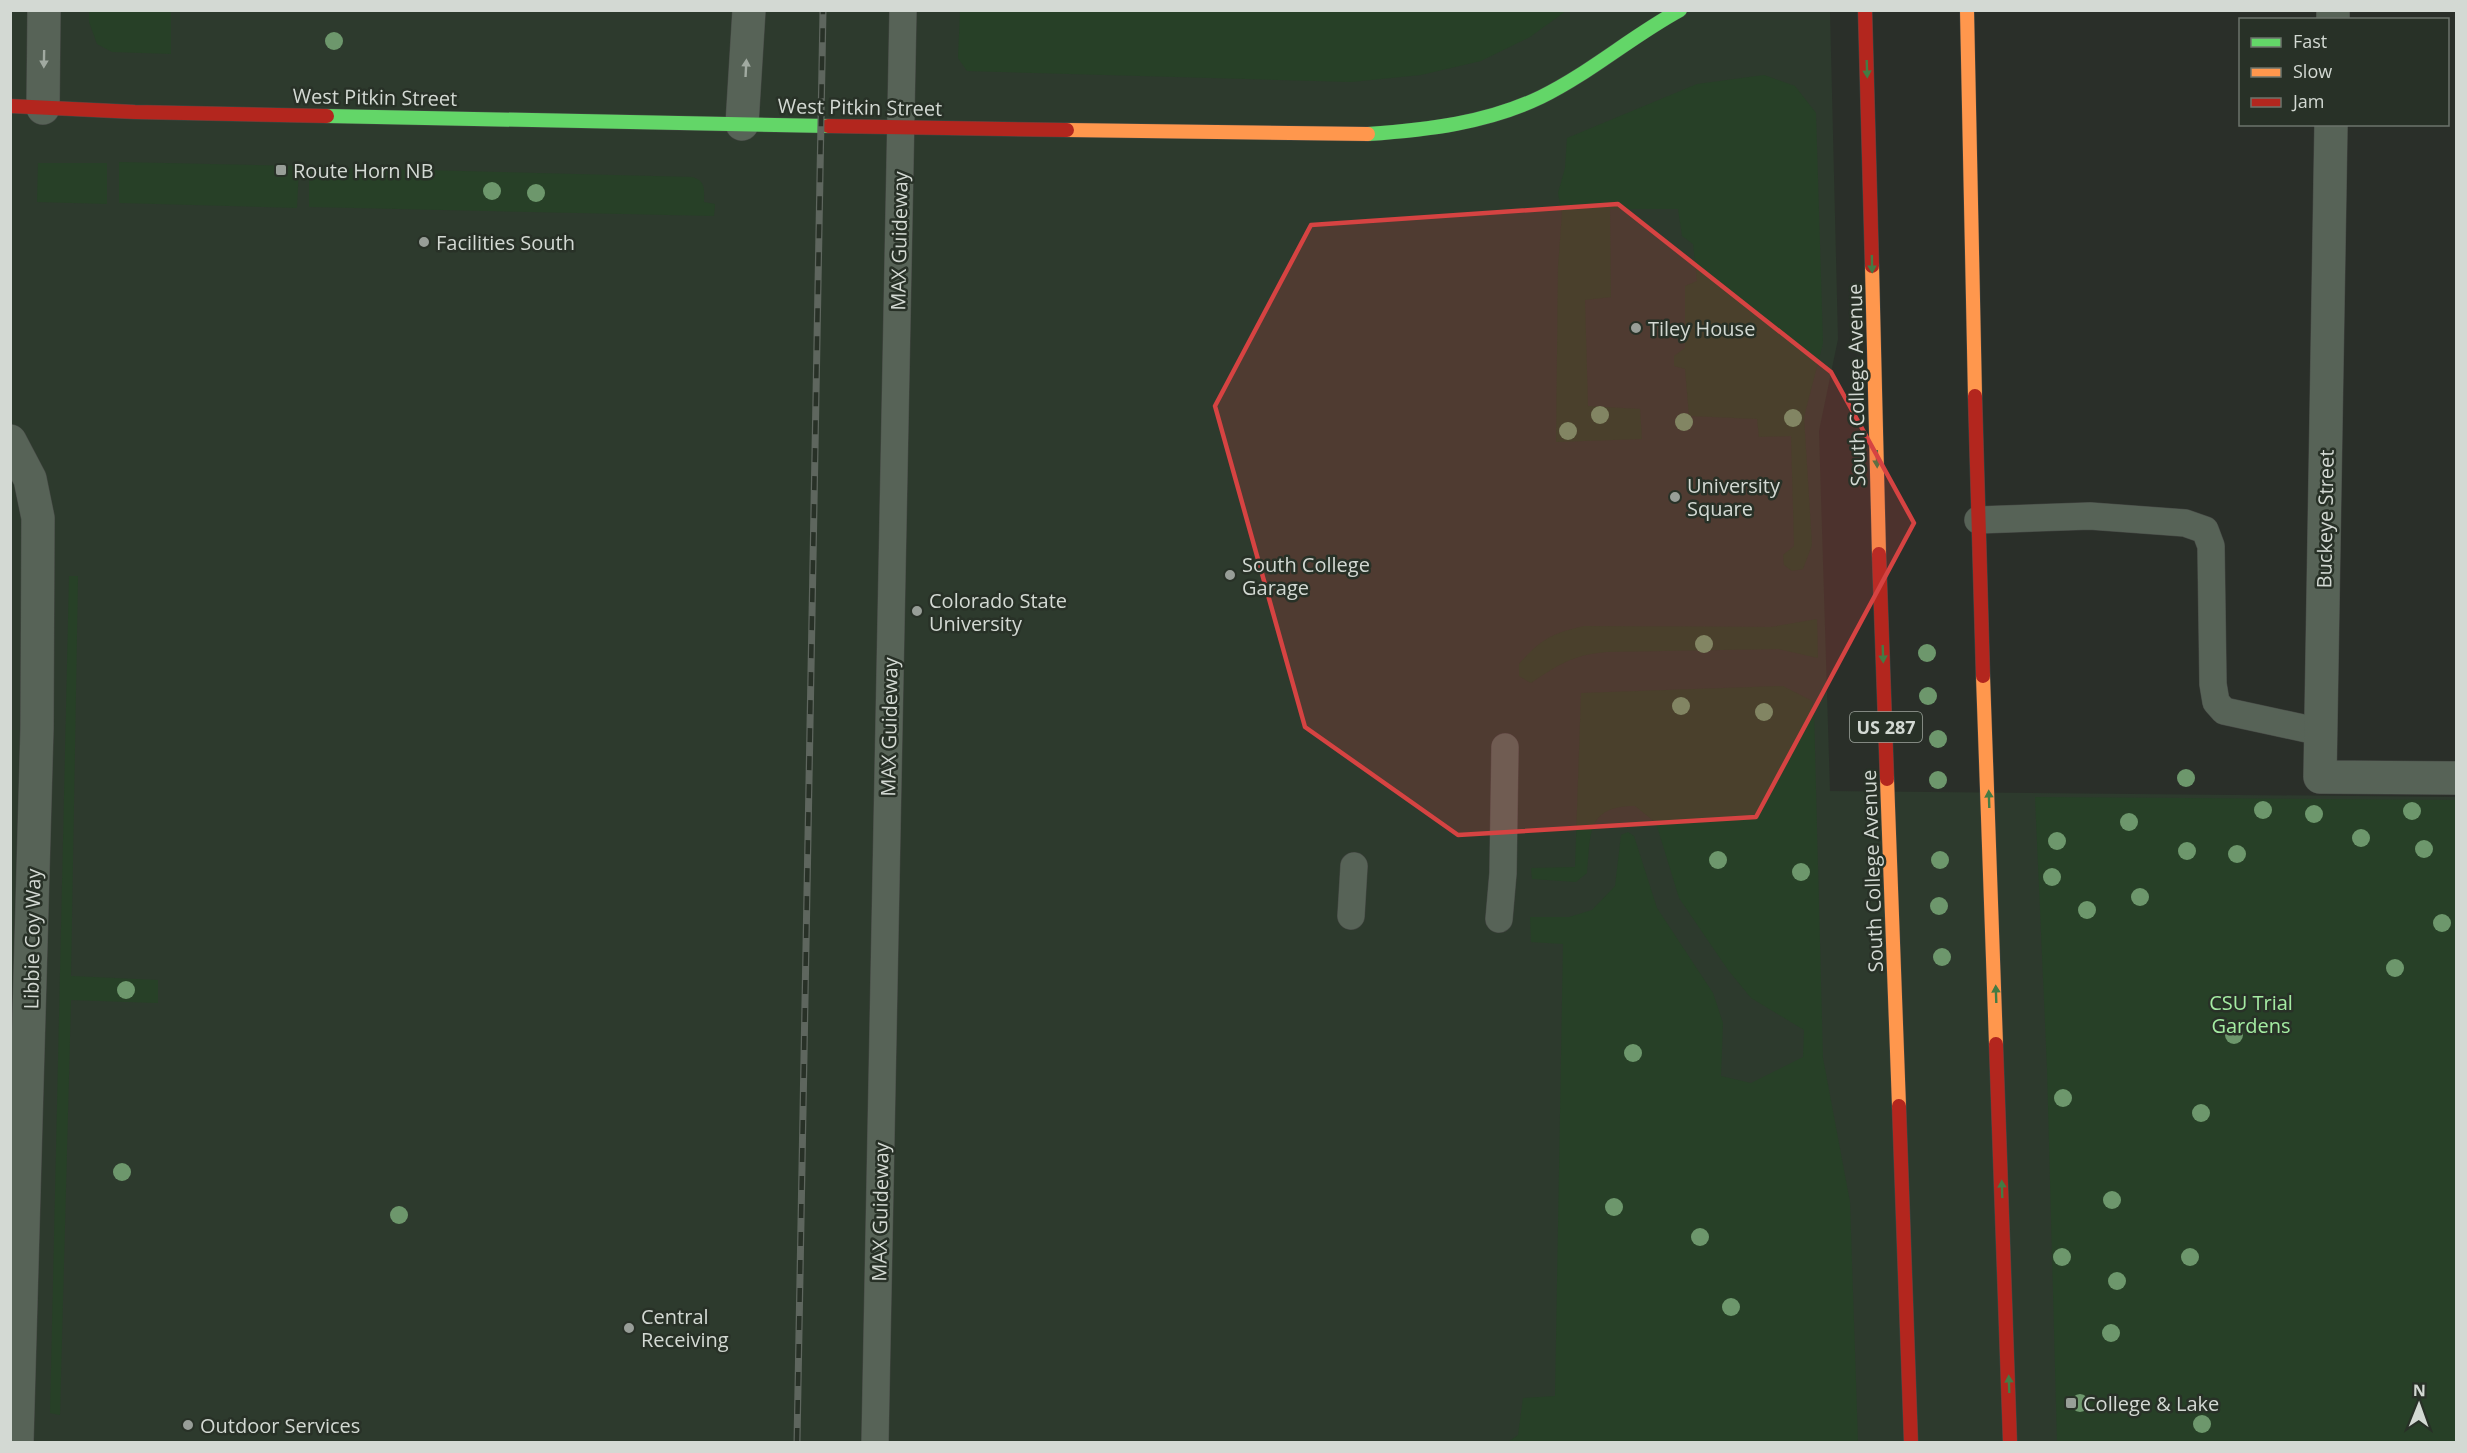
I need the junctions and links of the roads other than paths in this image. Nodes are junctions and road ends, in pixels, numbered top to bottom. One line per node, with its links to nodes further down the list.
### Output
1 (44, 10): 8 (street, one-way to 8)
2 (749, 10): 9 (street, one-way to 2)
3 (903, 10): 11 (lane, MAX Guideway)
4 (1680, 10): 11 (main road, West Pitkin Street)
5 (1865, 10): 22 (main road, South College Avenue / US 287, one-way to 22)
6 (1966, 10): 13 (main road)
7 (10, 106): 8 (main road, West Pitkin Street)
8 (43, 108): 9 (main road, West Pitkin Street)
9 (742, 124): 11 (main road, West Pitkin Street)
10 (2331, 126): 14 (street, Buckeye Street)
11 (901, 127): 21 (lane, MAX Guideway)
12 (10, 441): 20 (street, Libbie Coy Way)
13 (1978, 520): 14 (lane); 23 (main road, one-way to 13)
14 (2321, 732): 16 (street, Buckeye Street)
15 (1505, 747): 19 (lane)
16 (2457, 778)
17 (1353, 866): 18 (lane)
18 (1352, 916)
19 (1499, 919)
20 (17, 1443)
21 (875, 1443)
22 (1911, 1443)
23 (2010, 1443)

